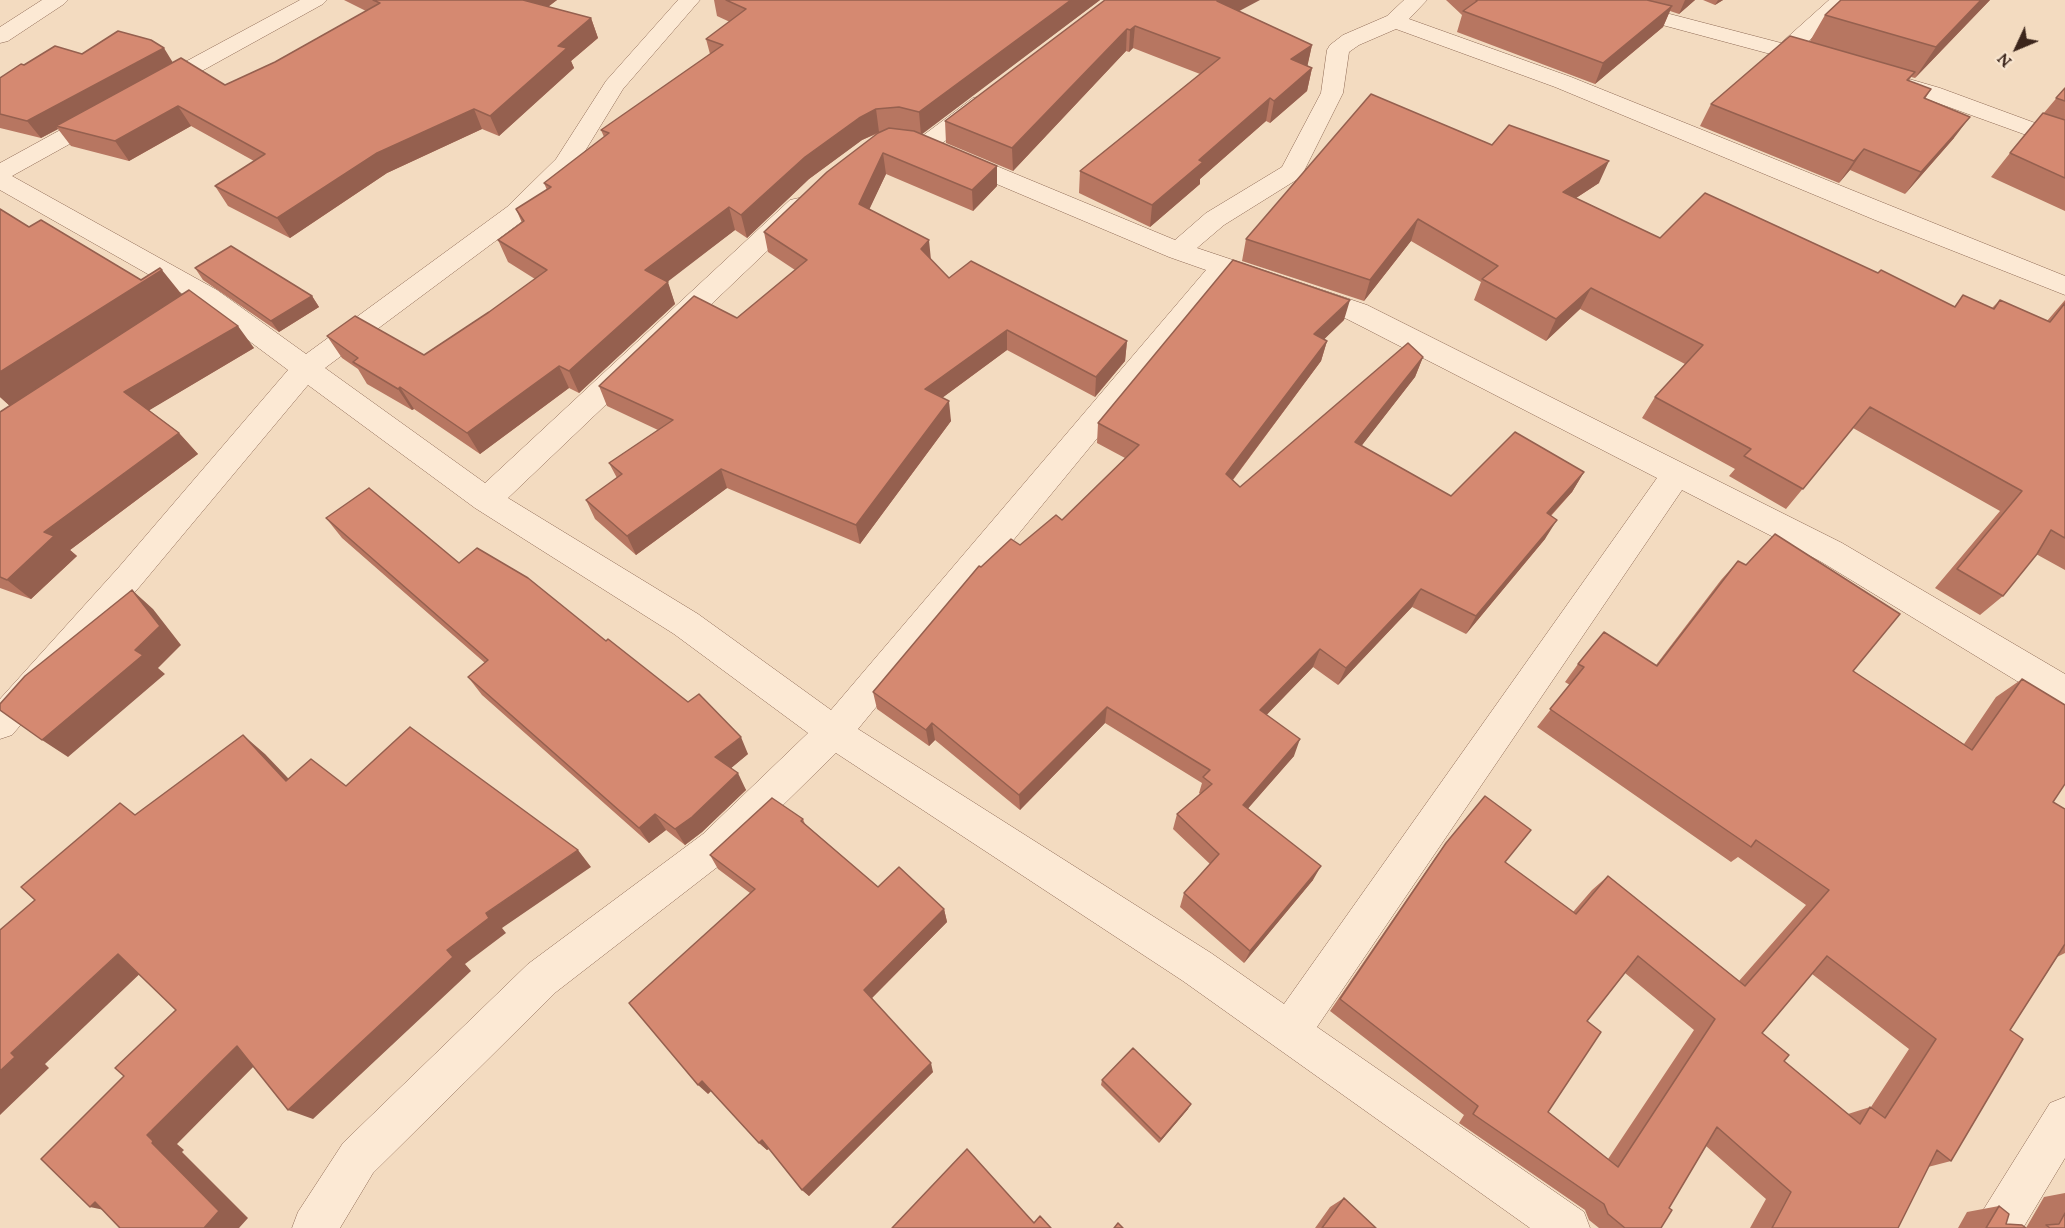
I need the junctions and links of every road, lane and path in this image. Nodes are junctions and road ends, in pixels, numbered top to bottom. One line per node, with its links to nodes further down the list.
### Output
1 (57, 0): 8 (street)
2 (316, 0): 14 (street)
3 (689, 0): 20 (street)
4 (1416, 0): 7 (street)
5 (1591, 0): 9 (street)
6 (1842, 0): 9 (street)
7 (1395, 21): 17 (street); 19 (street)
8 (0, 36)
9 (1785, 50): 10 (street)
10 (1842, 67)
11 (1865, 73): 13 (street)
12 (999, 90): 17 (street)
13 (2065, 142)
14 (0, 173)
15 (0, 180): 20 (street)
16 (820, 186): 22 (street)
17 (1178, 251): 18 (street)
18 (1222, 268): 21 (street); 25 (street)
19 (2065, 286)
20 (307, 367): 22 (street); 24 (street)
21 (1677, 473): 23 (street); 26 (street)
22 (486, 500): 25 (street)
23 (2065, 692)
24 (0, 724)
25 (834, 732): 26 (street); 28 (street)
26 (1290, 1031): 29 (street)
27 (2065, 1118): 30 (street)
28 (314, 1228)
29 (1568, 1228)
30 (1998, 1228)

